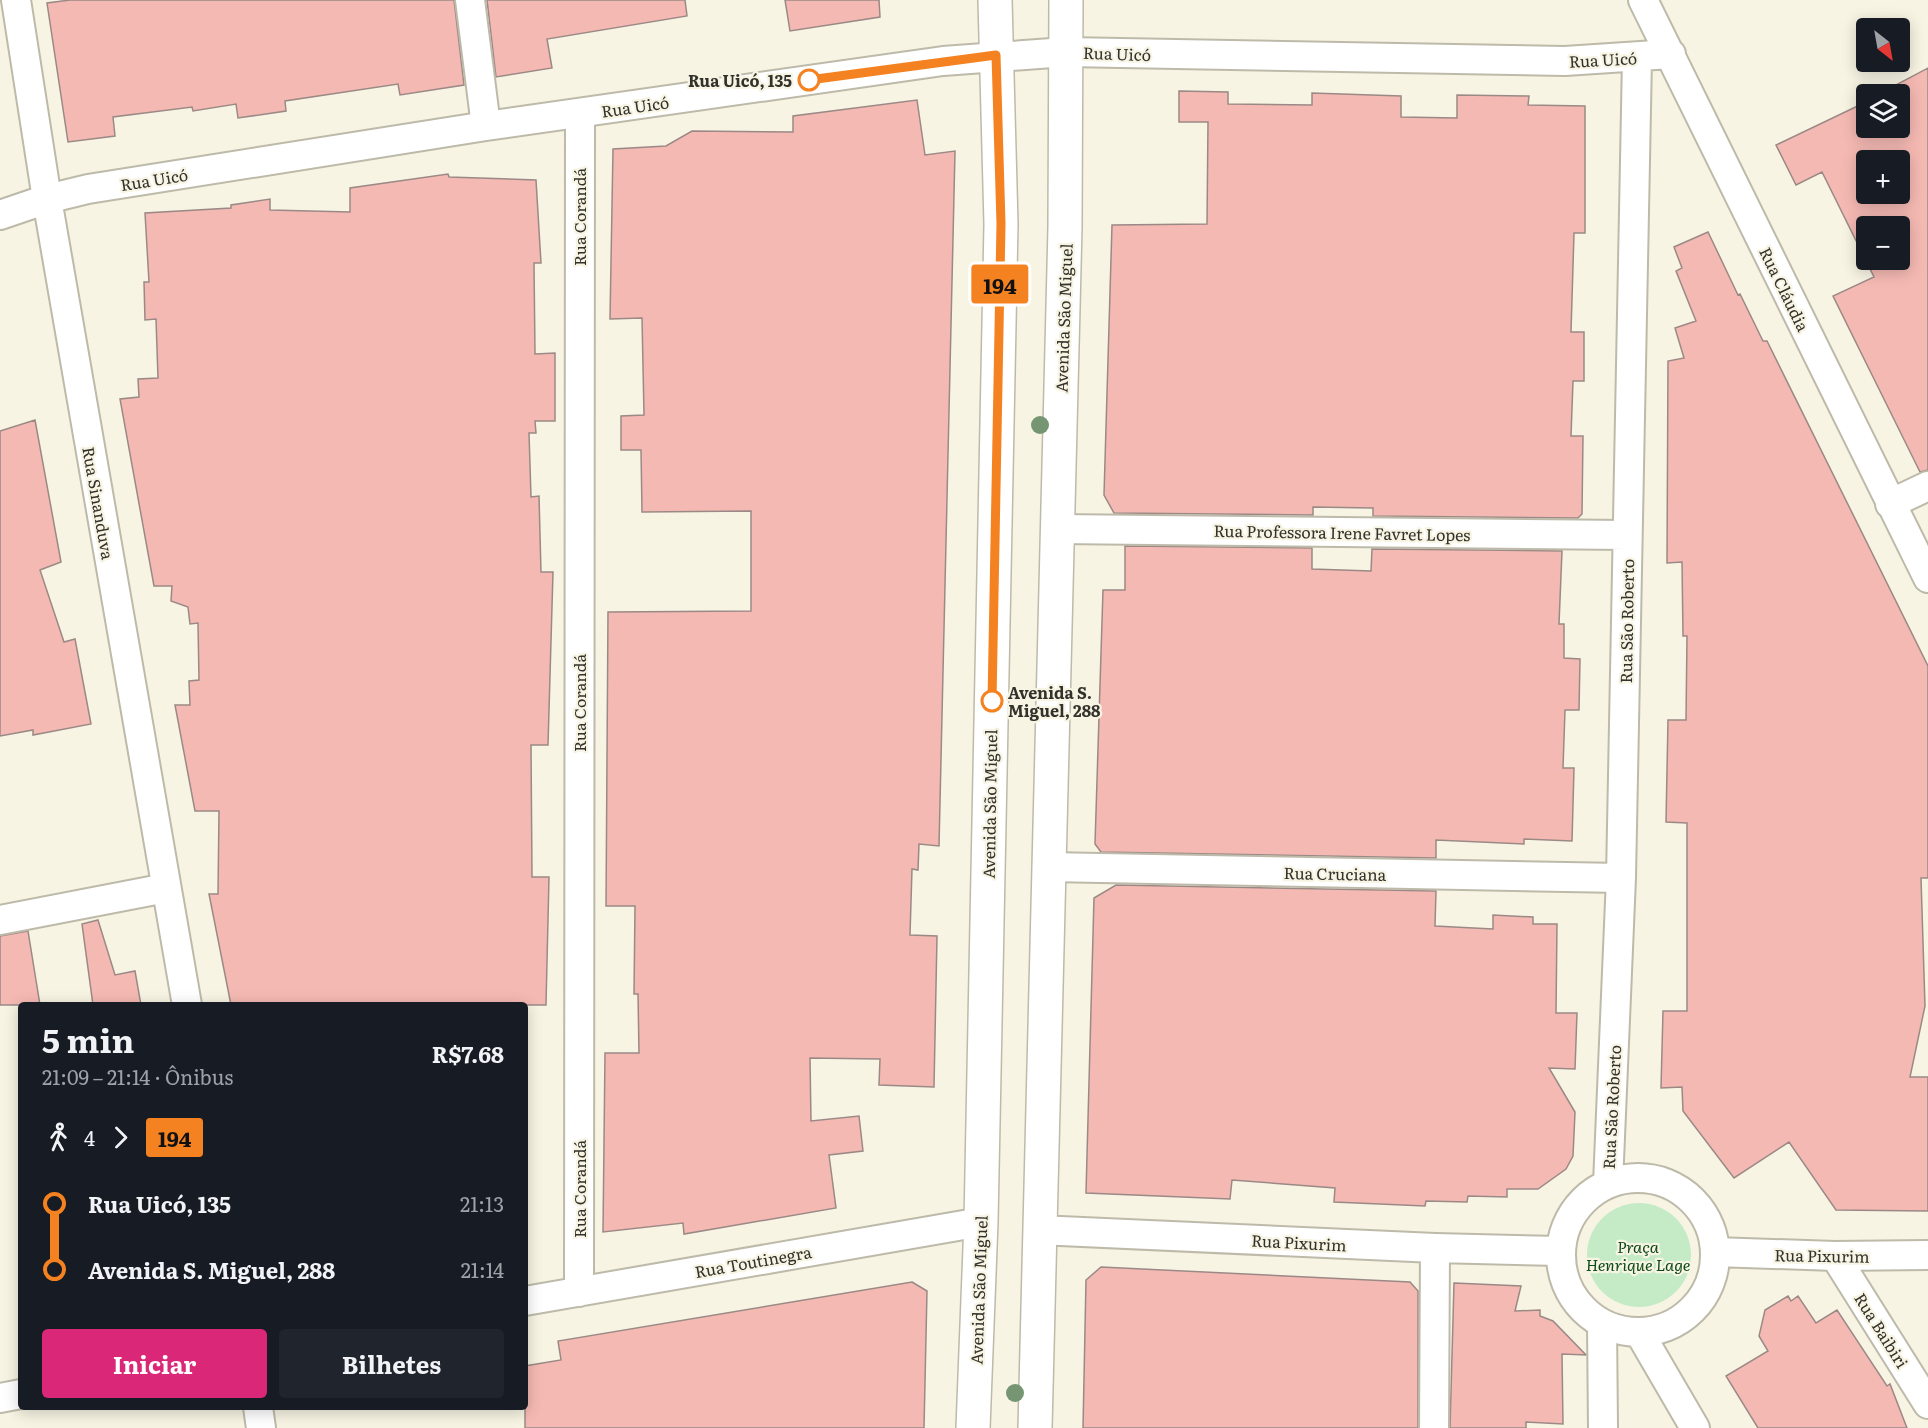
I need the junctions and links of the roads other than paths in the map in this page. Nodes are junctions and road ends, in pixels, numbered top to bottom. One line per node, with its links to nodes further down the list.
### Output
1 (16, 0): 12 (street, Rua Sinanduva)
2 (470, 0): 11 (street)
3 (995, 0): 8 (main road, Avenida São Miguel)
4 (1066, 0): 6 (main road, Avenida São Miguel)
5 (1643, 0): 7 (street, Rua Cláudia)
6 (1066, 52): 8 (street, Rua Uicó); 9 (street, Rua Uicó); 16 (main road, Avenida São Miguel)
7 (1671, 54): 9 (street, Rua Uicó); 15 (street, Rua Cláudia)
8 (996, 55): 10 (street, Rua Uicó); 25 (main road, Avenida São Miguel)
9 (1637, 58): 17 (street, Rua São Roberto)
10 (579, 114): 11 (street, Rua Uicó); 32 (street, Rua Corandá)
11 (486, 126): 12 (street, Rua Uicó)
12 (46, 199): 13 (street, Rua Uicó); 21 (street, Rua Sinanduva)
13 (0, 215)
14 (1928, 486): 15 (street)
15 (1890, 504): 18 (street, Rua Cláudia)
16 (1057, 530): 17 (street, Rua Professora Irene Favret Lopes); 19 (main road, Avenida São Miguel)
17 (1627, 535): 20 (street, Rua São Roberto)
18 (1928, 578)
19 (1048, 867): 20 (street, Rua Cruciana); 26 (main road, Avenida São Miguel)
20 (1621, 878): 24 (street, Rua São Roberto)
21 (166, 888): 22 (street); 23 (street, Rua Sinanduva)
22 (0, 920)
23 (186, 1002)
24 (1608, 1184): 28 (street); 29 (street)
25 (981, 1222): 32 (street, Rua Toutinegra); 41 (main road, Avenida São Miguel)
26 (1038, 1230): 27 (street, Rua Pixurim); 42 (main road, Avenida São Miguel)
27 (1435, 1248): 28 (street, Rua Pixurim); 43 (street)
28 (1560, 1251): 34 (street)
29 (1715, 1252): 31 (street, Rua Pixurim); 35 (street)
30 (1928, 1255): 31 (street, Rua Pixurim)
31 (1835, 1256): 38 (street, Rua Baibiri)
32 (579, 1292): 33 (street, Rua Toutinegra)
33 (528, 1300)
34 (1602, 1324): 35 (street); 44 (street)
35 (1639, 1332): 45 (street)
36 (18, 1395): 37 (street)
37 (0, 1398)
38 (1928, 1404)
39 (258, 1410): 40 (street)
40 (261, 1428)
41 (973, 1428)
42 (1035, 1428)
43 (1434, 1428)
44 (1603, 1428)
45 (1695, 1428)

